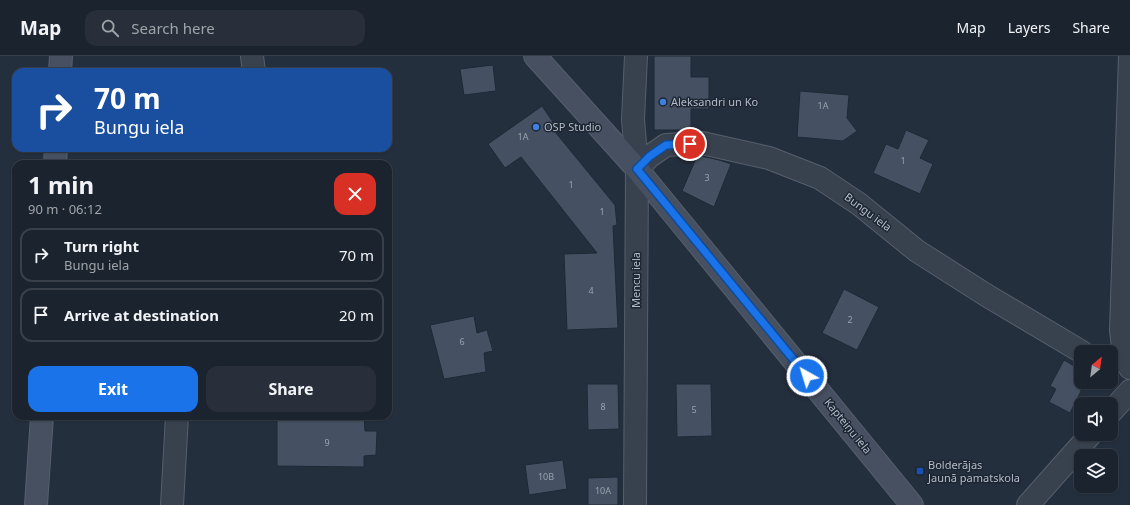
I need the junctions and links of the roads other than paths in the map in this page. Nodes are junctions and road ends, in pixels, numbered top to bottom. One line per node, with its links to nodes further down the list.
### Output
1 (61, 56): 6 (street)
2 (252, 56): 7 (street)
3 (535, 56): 8 (street, Kapteiņu iela)
4 (636, 56): 8 (street, Mencu iela)
5 (1130, 56): 10 (street)
6 (60, 68)
7 (254, 68)
8 (637, 169): 9 (street, Bungu iela); 20 (street, Mencu iela); 21 (street, Kapteiņu iela)
9 (1074, 347)
10 (1130, 368)
11 (1118, 372): 12 (street)
12 (1130, 378)
13 (1130, 391): 14 (street)
14 (1118, 404)
15 (42, 420): 18 (street)
16 (177, 420): 19 (street)
17 (1085, 441): 22 (street)
18 (36, 505)
19 (172, 505)
20 (635, 505)
21 (912, 505)
22 (1028, 505)

